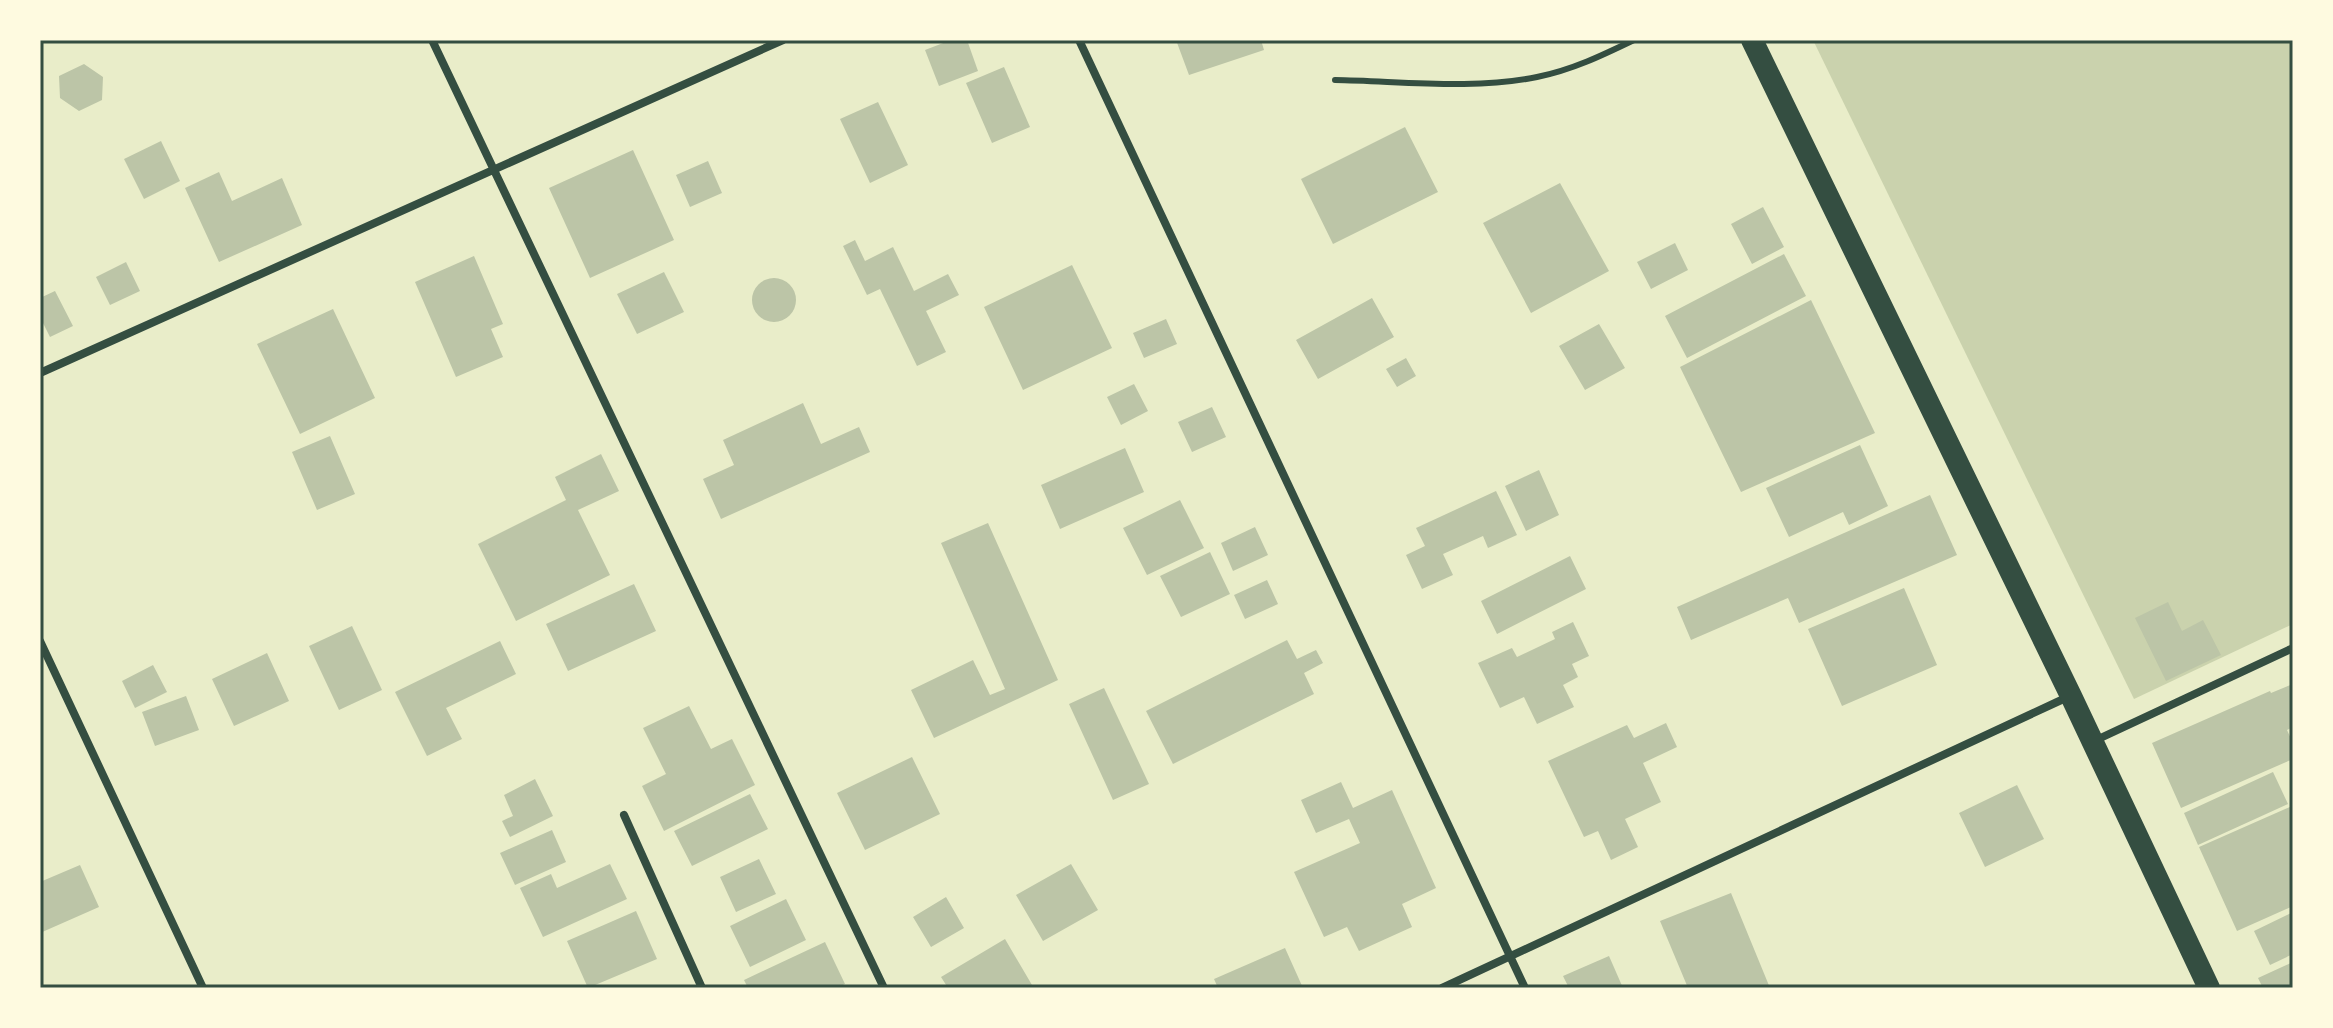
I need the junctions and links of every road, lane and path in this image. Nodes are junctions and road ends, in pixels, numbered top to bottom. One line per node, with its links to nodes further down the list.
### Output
1 (432, 40): 7 (street)
2 (783, 40): 7 (street)
3 (1079, 40): 14 (street)
4 (1634, 40): 6 (lane)
5 (1752, 40): 11 (highway)
6 (1335, 80)
7 (495, 169): 8 (street); 17 (street)
8 (40, 373)
9 (40, 641): 15 (street)
10 (2293, 648): 12 (street)
11 (2071, 696): 12 (highway); 14 (street)
12 (2093, 742): 20 (highway)
13 (624, 815): 16 (street)
14 (1510, 957): 18 (street); 19 (street)
15 (203, 988)
16 (702, 988)
17 (884, 988)
18 (1442, 988)
19 (1525, 988)
20 (2209, 988)

